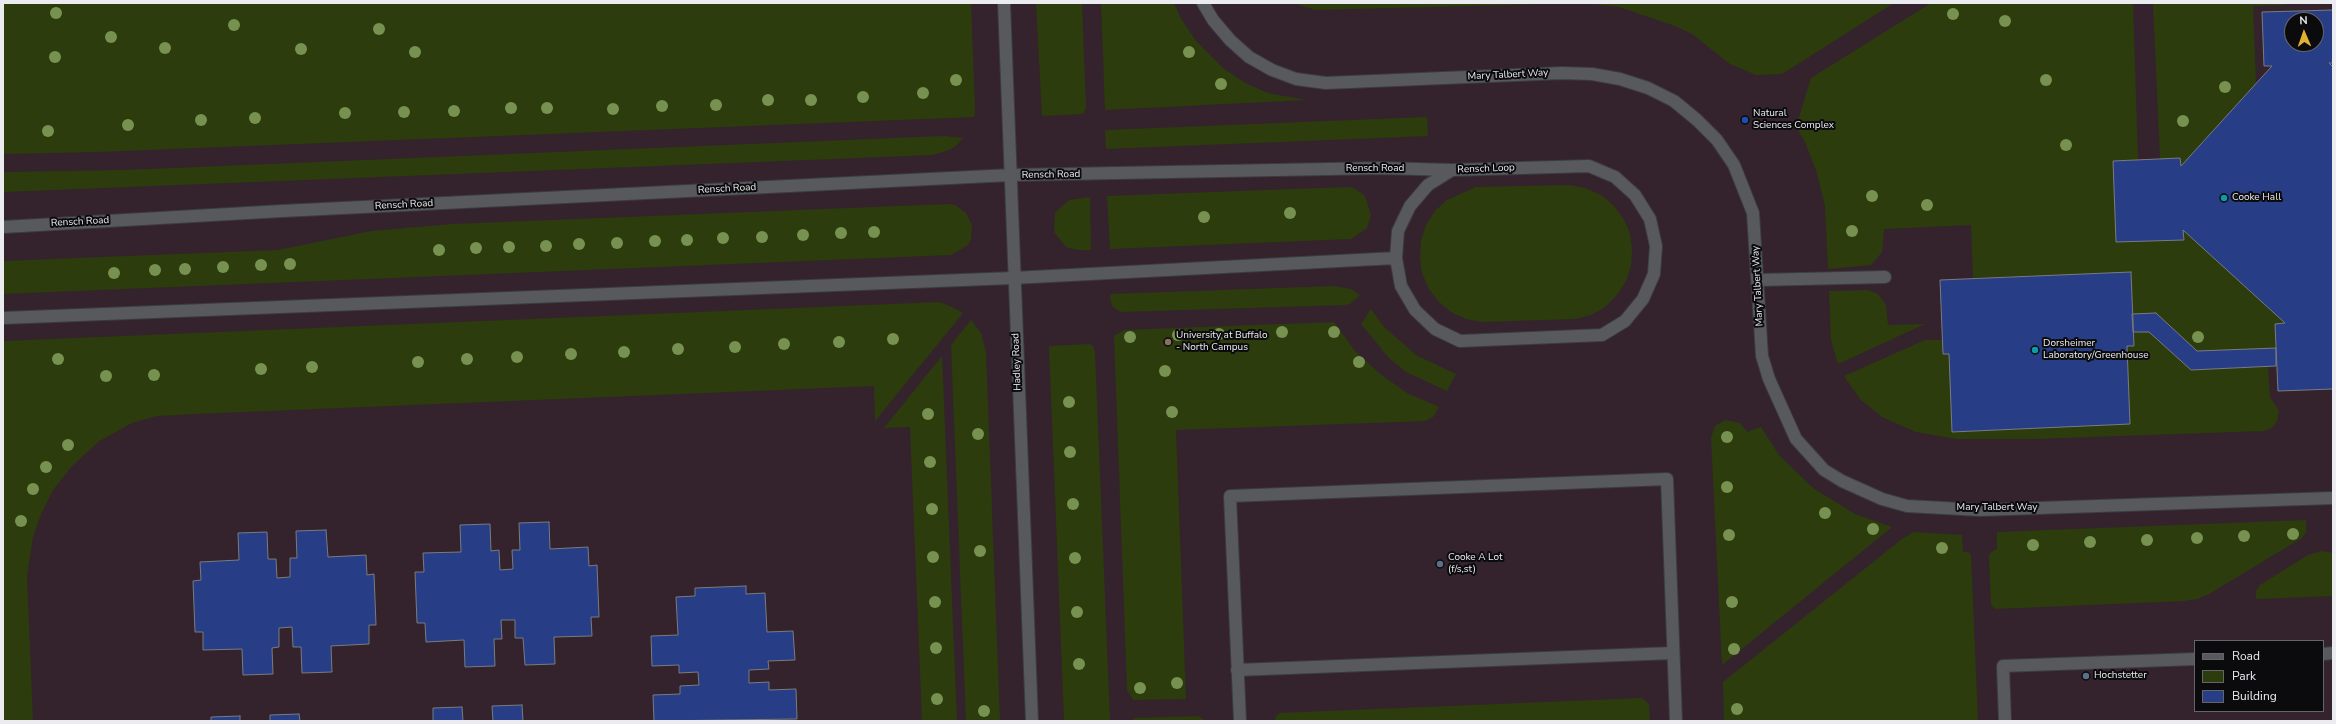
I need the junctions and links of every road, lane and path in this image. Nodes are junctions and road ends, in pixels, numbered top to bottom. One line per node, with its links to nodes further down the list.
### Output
1 (1004, 3): 4 (street, Hadley Road)
2 (1203, 3): 9 (street, Mary Talbert Way)
3 (1452, 170): 4 (street, Rensch Road); 6 (street, Rensch Loop); 6 (street, Rensch Loop)
4 (1010, 175): 5 (street, Rensch Road); 8 (street, Hadley Road)
5 (3, 227)
6 (1396, 258): 8 (street)
7 (1885, 277): 9 (street)
8 (1013, 278): 10 (street); 15 (street, Hadley Road)
9 (1758, 280): 11 (street, Mary Talbert Way)
10 (3, 318)
11 (2333, 498)
12 (1673, 653): 14 (street); 14 (street); 17 (street)
13 (2194, 659): 18 (street)
14 (1237, 670): 16 (street)
15 (1032, 721)
16 (1240, 721)
17 (1676, 721)
18 (2005, 721)

